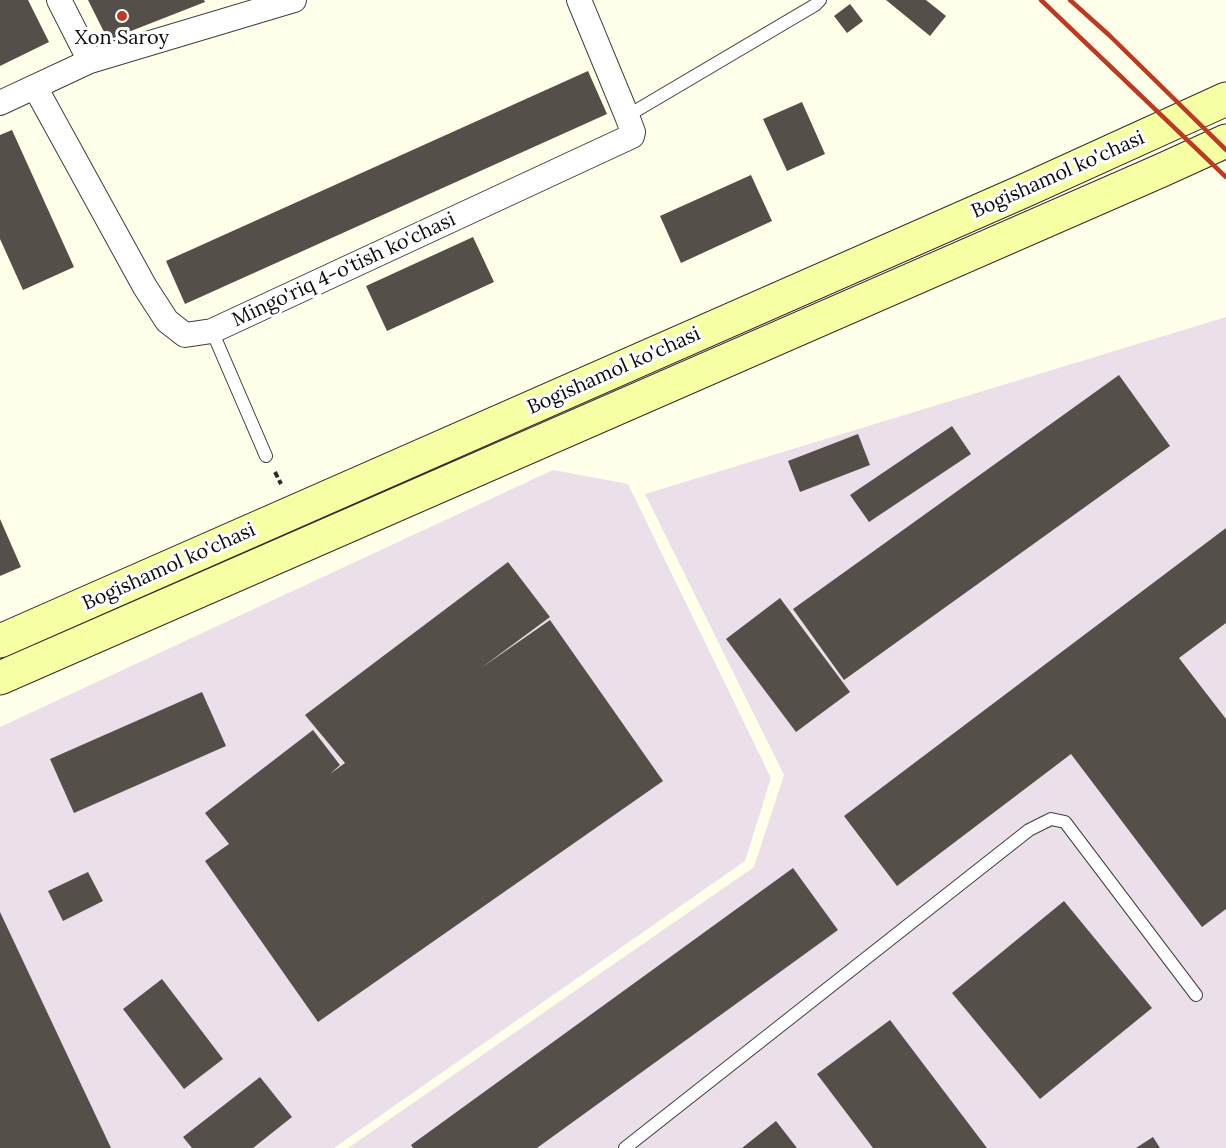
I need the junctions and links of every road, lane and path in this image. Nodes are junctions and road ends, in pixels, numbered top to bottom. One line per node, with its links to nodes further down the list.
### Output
1 (59, 0): 5 (street)
2 (294, 0): 5 (street)
3 (579, 0): 9 (street, Mingo'riq 4-o'tish ko'chasi)
4 (820, 0): 9 (lane)
5 (90, 61): 6 (street)
6 (35, 87): 8 (street); 11 (street, Mingo'riq 4-o'tish ko'chasi)
7 (1226, 99): 13 (main road, Bogishamol ko'chasi)
8 (0, 103)
9 (627, 116): 11 (street, Mingo'riq 4-o'tish ko'chasi)
10 (1226, 141): 14 (main road, Bogishamol ko'chasi)
11 (212, 331): 12 (lane)
12 (266, 456)
13 (0, 641)
14 (0, 678)
15 (1196, 995): 16 (lane)
16 (625, 1148)

